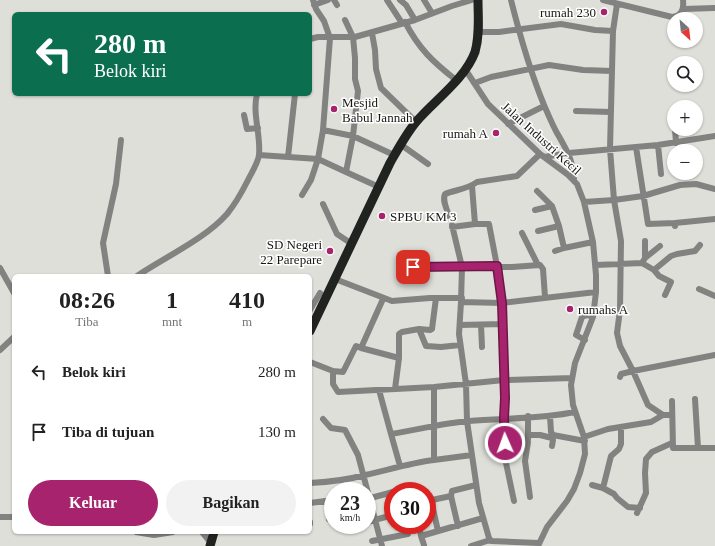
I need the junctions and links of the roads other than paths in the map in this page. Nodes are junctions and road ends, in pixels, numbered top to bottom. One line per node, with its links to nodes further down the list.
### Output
1 (328, 0): 10 (street)
2 (387, 0): 17 (street)
3 (400, 0): 16 (street)
4 (424, 0): 14 (street)
5 (472, 0): 14 (street)
6 (478, 0): 20 (highway)
7 (511, 0): 18 (street)
8 (603, 0): 11 (street)
9 (683, 0): 13 (street)
10 (314, 3): 24 (street)
11 (617, 4): 13 (street); 19 (street)
12 (715, 8): 13 (street)
13 (683, 9)
14 (432, 13): 16 (street)
15 (346, 20): 22 (street)
16 (415, 20): 17 (street)
17 (403, 23): 21 (street); 28 (street)
18 (519, 30): 19 (street); 20 (street); 26 (street)
19 (613, 31): 27 (street)
20 (479, 32): 25 (highway)
21 (372, 33): 22 (street); 36 (street)
22 (353, 37): 24 (street); 40 (street)
23 (312, 38): 24 (street)
24 (330, 38): 39 (street)
25 (465, 69): 28 (highway); 29 (street, Jalan Industri Kecil)
26 (530, 69): 27 (street); 29 (street); 32 (street)
27 (612, 71): 34 (street)
28 (456, 80): 36 (highway)
29 (475, 84): 37 (street, Jalan Industri Kecil)
30 (257, 96): 38 (street)
31 (295, 96): 53 (street)
32 (544, 106): 37 (street); 49 (street)
33 (576, 111): 34 (street)
34 (611, 112): 48 (street)
35 (244, 115): 38 (street)
36 (416, 122): 45 (highway)
37 (508, 124): 52 (street, Jalan Industri Kecil)
38 (258, 128): 50 (street)
39 (323, 130): 40 (street); 54 (street)
40 (353, 136): 51 (street); 56 (street)
41 (676, 136): 44 (street)
42 (715, 136): 44 (street)
43 (121, 140): 92 (street)
44 (676, 142): 46 (street)
45 (400, 144): 51 (highway); 55 (street)
46 (658, 145): 47 (street); 57 (street)
47 (636, 147): 48 (street); 64 (street)
48 (610, 149): 49 (street); 65 (street)
49 (569, 153): 52 (street); 58 (street)
50 (259, 155): 53 (street); 93 (street)
51 (394, 155): 60 (highway)
52 (542, 156): 58 (street, Jalan Industri Kecil); 59 (street)
53 (288, 157): 54 (street)
54 (318, 159): 56 (street); 63 (street)
55 (428, 164)
56 (346, 172): 60 (street)
57 (661, 174)
58 (574, 180): 66 (street, Jalan Industri Kecil)
59 (472, 186): 70 (street); 72 (street)
60 (379, 187): 78 (highway)
61 (715, 189): 64 (street)
62 (537, 191): 68 (street)
63 (302, 195)
64 (643, 196): 65 (street); 71 (street)
65 (614, 200): 66 (street); 84 (street)
66 (584, 202): 77 (street, Jalan Industri Kecil)
67 (323, 204): 78 (street)
68 (552, 206): 69 (street); 73 (street)
69 (535, 210)
70 (449, 216)
71 (715, 219)
72 (476, 224): 87 (street); 88 (street)
73 (559, 226): 74 (street); 81 (street)
74 (538, 231)
75 (522, 233): 85 (street)
76 (645, 241): 83 (street)
77 (593, 242): 81 (street); 86 (street, Jalan Industri Kecil)
78 (352, 244): 94 (highway)
79 (700, 245): 91 (street)
80 (660, 246): 83 (street)
81 (564, 248): 82 (street)
82 (556, 251)
83 (644, 261): 84 (street); 91 (street)
84 (621, 264): 86 (street); 122 (street)
85 (538, 265): 88 (street); 101 (street)
86 (596, 265): 97 (street, Jalan Industri Kecil)
87 (462, 266): 88 (street); 89 (street); 104 (street)
88 (497, 266): 105 (street)
89 (401, 267)
90 (0, 268): 95 (street)
91 (654, 270): 99 (street)
92 (108, 274)
93 (140, 274)
94 (335, 279): 103 (street); 106 (highway)
95 (12, 289)
96 (699, 289): 100 (street)
97 (596, 292): 101 (street); 107 (street, Jalan Industri Kecil)
98 (320, 293): 106 (street)
99 (665, 295)
100 (715, 296)
101 (545, 297): 105 (street)
102 (436, 298): 103 (street); 104 (street); 111 (street)
103 (383, 299): 116 (street)
104 (462, 300): 105 (street); 109 (street)
105 (502, 303): 108 (street)
106 (312, 311)
107 (593, 317): 113 (street, Jalan Industri Kecil); 113 (street)
108 (502, 324): 110 (street); 125 (street)
109 (460, 325): 110 (street); 114 (street)
110 (481, 326): 115 (street)
111 (419, 330): 114 (street); 119 (street)
112 (12, 339): 117 (street)
113 (585, 340): 124 (street, Jalan Industri Kecil)
114 (460, 345): 126 (street)
115 (482, 347)
116 (361, 348): 119 (street); 121 (street)
117 (0, 350)
118 (715, 355): 122 (street)
119 (399, 358): 128 (street)
120 (312, 363): 121 (street)
121 (333, 371): 129 (street)
122 (633, 371): 123 (street); 133 (street)
123 (620, 377)
124 (572, 378): 125 (street); 132 (street, Jalan Industri Kecil)
125 (504, 380): 126 (street); 137 (street)
126 (466, 384): 127 (street); 139 (street)
127 (434, 387): 128 (street); 140 (street)
128 (395, 388): 129 (street)
129 (379, 390): 142 (street)
130 (695, 399): 149 (street)
131 (672, 401): 134 (street)
132 (575, 412): 136 (street); 144 (street, Jalan Industri Kecil)
133 (663, 415): 134 (street); 141 (street)
134 (672, 415): 147 (street)
135 (528, 416): 136 (street); 137 (street); 143 (street)
136 (550, 416): 144 (street)
137 (504, 418): 139 (street); 146 (street)
138 (324, 419): 154 (street)
139 (467, 421): 140 (street); 151 (street)
140 (434, 426): 142 (street); 152 (street)
141 (621, 427): 144 (street); 159 (street)
142 (391, 434): 153 (street)
143 (529, 435): 145 (street); 148 (street)
144 (585, 439): 184 (street, Jalan Industri Kecil)
145 (528, 442): 146 (street); 161 (street)
146 (505, 443): 164 (street)
147 (672, 443): 149 (street); 159 (street)
148 (552, 446)
149 (698, 448): 150 (street)
150 (715, 448)
151 (472, 455): 152 (street); 157 (street)
152 (434, 460): 153 (street)
153 (400, 466): 154 (street)
154 (364, 476): 155 (street); 156 (street)
155 (365, 482)
156 (312, 483)
157 (476, 485): 160 (street); 168 (street)
158 (592, 485): 159 (street)
159 (603, 488)
160 (451, 496): 162 (street); 171 (street)
161 (530, 497)
162 (436, 499)
163 (324, 501): 165 (street)
164 (514, 501)
165 (312, 503)
166 (0, 517): 167 (street)
167 (12, 517)
168 (483, 518): 171 (street); 179 (street)
169 (376, 524): 181 (street)
170 (436, 524): 172 (street)
171 (458, 526): 172 (street)
172 (438, 531): 178 (street)
173 (144, 534): 174 (street)
174 (156, 534)
175 (203, 534): 182 (street)
176 (213, 534): 182 (highway)
177 (408, 534): 181 (street)
178 (421, 536): 183 (street)
179 (490, 540): 184 (street); 185 (street)
180 (372, 541): 181 (street)
181 (381, 543)
182 (210, 544)
183 (424, 545)
184 (539, 545)
185 (471, 546)

